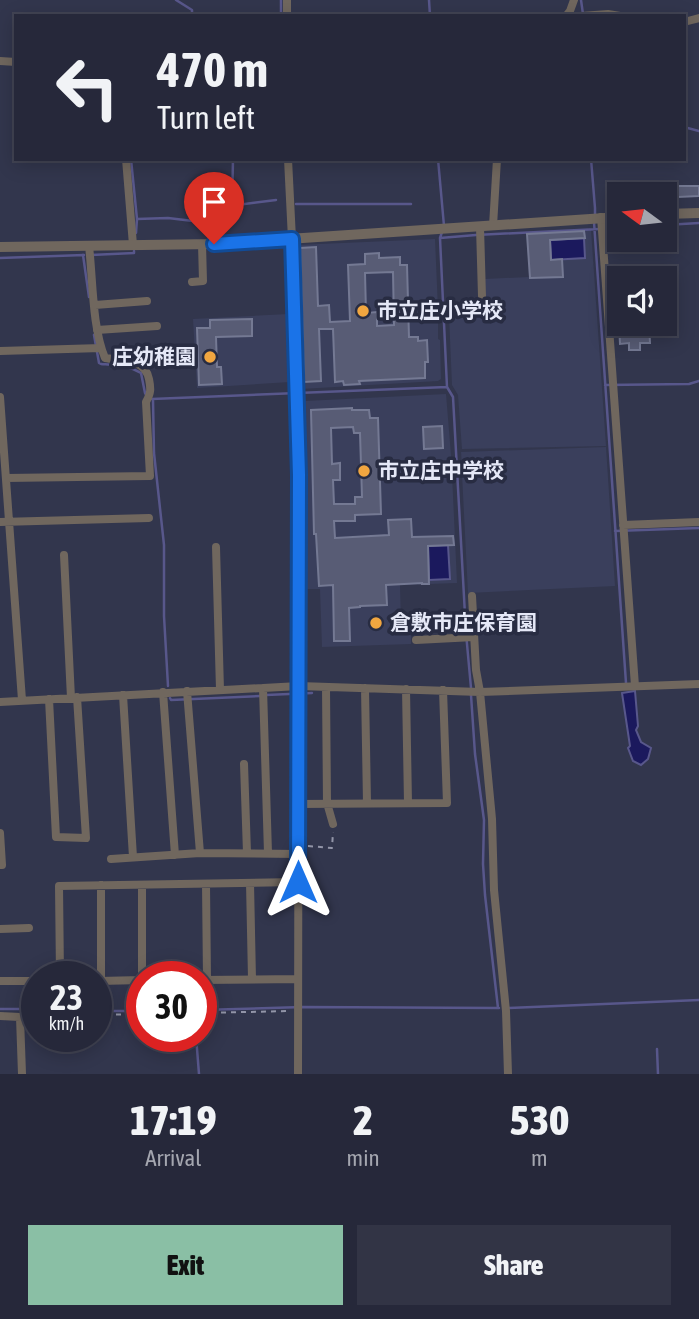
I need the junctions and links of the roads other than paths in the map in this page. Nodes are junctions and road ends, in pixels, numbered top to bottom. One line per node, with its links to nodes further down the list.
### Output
1 (126, 161): 12 (street)
2 (288, 161): 10 (street)
3 (497, 161): 8 (street)
4 (699, 213): 5 (street)
5 (677, 214)
6 (607, 220): 7 (street)
7 (598, 222): 8 (street); 29 (street)
8 (493, 226): 9 (street)
9 (480, 232): 10 (street); 16 (street)
10 (292, 239): 11 (street); 42 (street)
11 (202, 244): 12 (street); 15 (street)
12 (133, 245): 14 (street)
13 (0, 247): 14 (street)
14 (89, 253): 18 (street)
15 (192, 282)
16 (482, 296)
17 (147, 301): 18 (street)
18 (94, 305): 20 (street)
19 (157, 326): 20 (street)
20 (97, 330): 21 (street)
21 (97, 348): 22 (street); 24 (street)
22 (0, 351)
23 (0, 397): 24 (street)
24 (6, 478): 27 (street)
25 (149, 519): 27 (street)
26 (0, 522): 27 (street)
27 (10, 522): 50 (street)
28 (699, 522): 29 (street)
29 (624, 528): 36 (street)
30 (216, 547): 40 (street)
31 (64, 555): 48 (street)
32 (472, 596): 33 (street)
33 (473, 638): 34 (street); 44 (street)
34 (416, 640)
35 (699, 684): 36 (street)
36 (629, 686): 44 (street)
37 (326, 687): 38 (street); 42 (street); 53 (street)
38 (365, 688): 39 (street); 54 (street)
39 (406, 689): 41 (street); 55 (street)
40 (220, 690): 45 (street); 47 (street)
41 (443, 690): 44 (street); 55 (street)
42 (299, 691): 45 (street); 56 (street)
43 (163, 692): 46 (street); 47 (street); 63 (street)
44 (473, 692): 86 (street)
45 (263, 693): 62 (street)
46 (123, 695): 48 (street); 64 (street)
47 (188, 697): 60 (street)
48 (74, 698): 49 (street); 49 (street)
49 (49, 699): 50 (street)
50 (22, 701): 51 (street)
51 (0, 702)
52 (244, 764): 61 (street)
53 (327, 803): 54 (street); 56 (street); 57 (street)
54 (367, 803): 55 (street)
55 (408, 803)
56 (298, 804): 59 (street)
57 (333, 824)
58 (0, 833): 66 (street)
59 (298, 850): 62 (street); 67 (street)
60 (200, 853): 61 (street); 63 (street)
61 (247, 853): 62 (street)
62 (268, 853)
63 (175, 855): 64 (street)
64 (133, 857): 65 (street)
65 (111, 859)
66 (0, 865)
67 (298, 882): 68 (street); 79 (street)
68 (250, 883): 69 (street); 78 (street)
69 (206, 884): 70 (street); 77 (street)
70 (142, 885): 71 (street); 76 (street)
71 (101, 886): 74 (street); 75 (street)
72 (29, 928): 73 (street)
73 (0, 929)
74 (60, 961)
75 (99, 961)
76 (142, 961)
77 (204, 961)
78 (252, 979): 79 (street); 80 (street)
79 (298, 979): 85 (street)
80 (217, 980)
81 (0, 981): 82 (street)
82 (21, 981)
83 (0, 1016): 84 (street)
84 (22, 1074)
85 (298, 1074)
86 (508, 1074)

